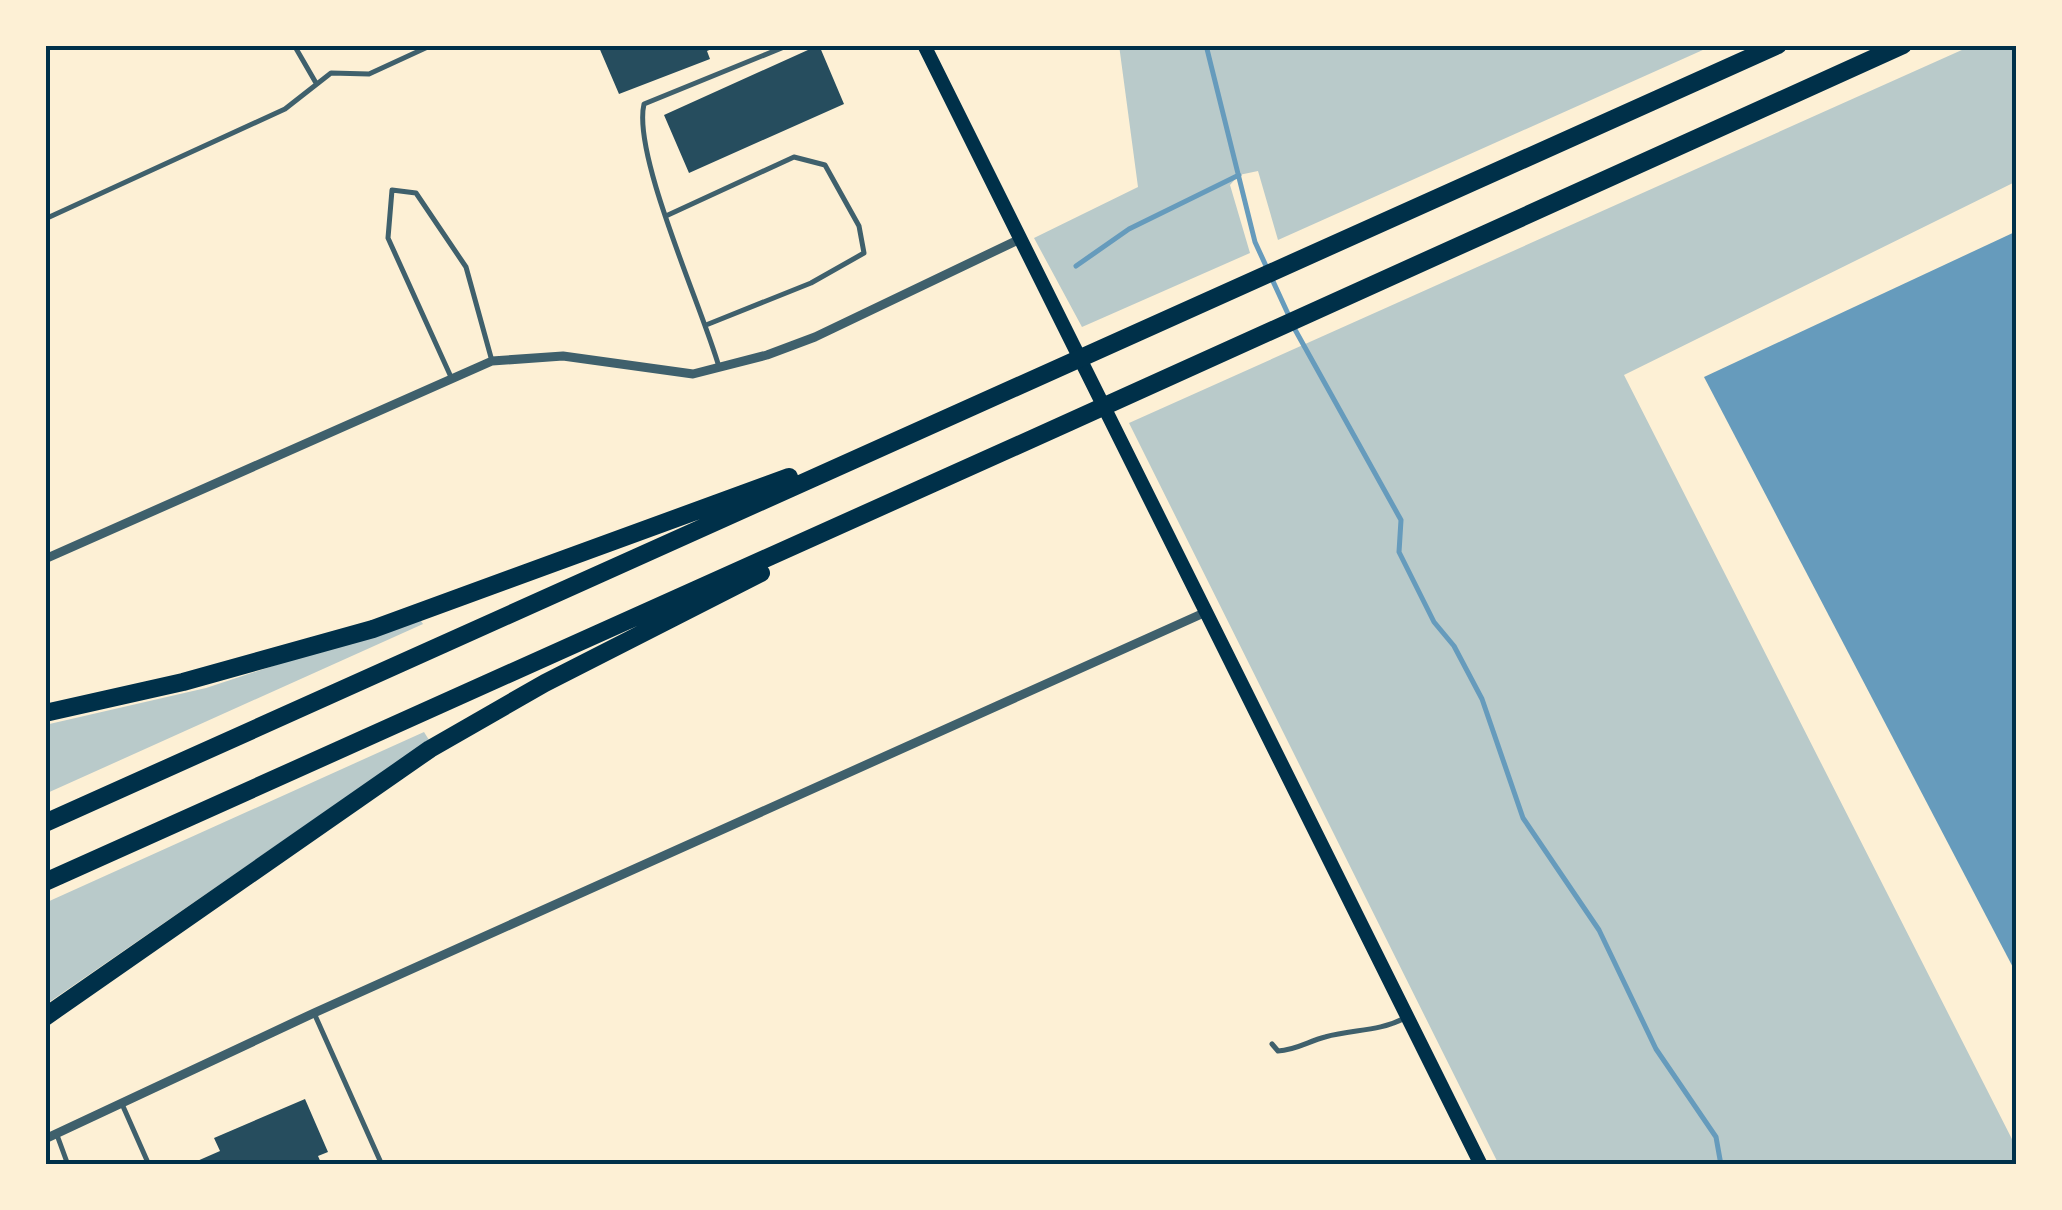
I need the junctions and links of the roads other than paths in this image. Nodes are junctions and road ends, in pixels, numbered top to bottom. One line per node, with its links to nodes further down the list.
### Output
1 (294, 45): 7 (lane)
2 (432, 45): 7 (lane)
3 (789, 45): 8 (lane)
4 (924, 45): 10 (main road)
5 (1778, 45): 15 (highway)
6 (1902, 45): 16 (highway)
7 (316, 83): 9 (lane)
8 (668, 216): 11 (lane); 11 (lane)
9 (45, 220)
10 (1020, 239): 13 (street); 18 (main road)
11 (706, 325): 13 (lane)
12 (492, 361): 13 (street); 14 (street); 14 (lane)
13 (719, 366)
14 (451, 378): 17 (street)
15 (898, 439): 19 (highway); 20 (highway)
16 (905, 493): 21 (highway); 23 (highway)
17 (45, 560)
18 (1206, 612): 22 (street); 24 (main road)
19 (45, 713)
20 (45, 823)
21 (45, 882)
22 (314, 1013): 26 (street); 31 (lane)
23 (45, 1017)
24 (1408, 1017): 25 (lane); 32 (main road)
25 (1272, 1044)
26 (122, 1103): 27 (street); 30 (lane)
27 (57, 1134): 28 (street); 29 (lane)
28 (45, 1139)
29 (68, 1165)
30 (149, 1165)
31 (382, 1165)
32 (1481, 1165)

